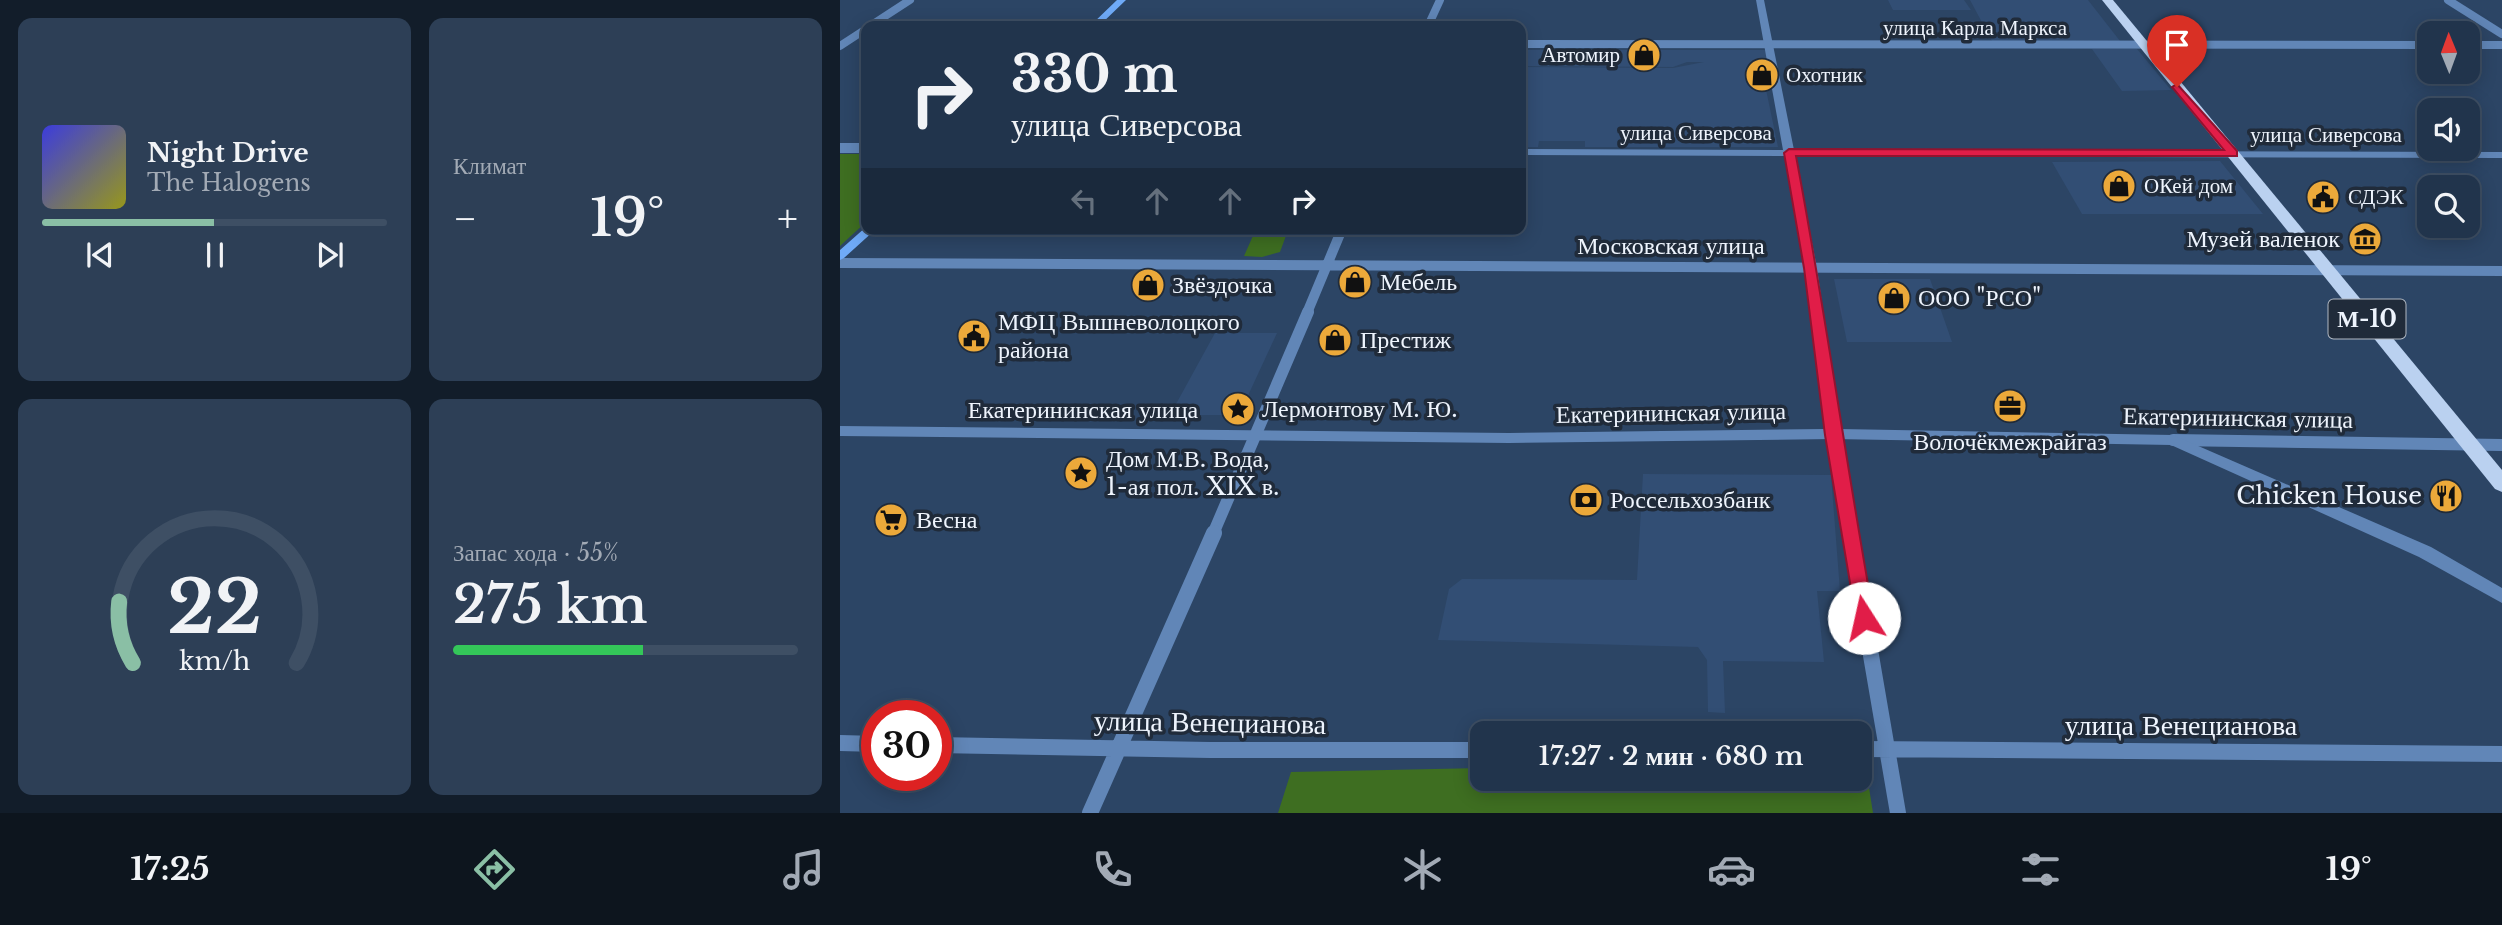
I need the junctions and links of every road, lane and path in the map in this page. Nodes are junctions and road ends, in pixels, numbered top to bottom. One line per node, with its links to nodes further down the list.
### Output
1 (910, 0): 7 (street)
2 (1122, 0): 8 (main road)
3 (1440, 0): 9 (street)
4 (1760, 0): 15 (street)
5 (2107, 0): 19 (highway, М-10)
6 (2448, 0): 11 (street)
7 (877, 21)
8 (1099, 21)
9 (1430, 21)
10 (861, 31): 13 (street)
11 (2502, 34)
12 (861, 41): 13 (street)
13 (842, 43)
14 (1526, 44): 15 (street, улица Карла Маркса)
15 (1768, 45): 19 (street, улица Карла Маркса); 23 (street)
16 (2417, 45): 19 (street, улица Карла Маркса)
17 (2480, 45): 18 (street)
18 (2502, 45)
19 (2144, 46): 24 (highway, М-10)
20 (840, 148): 21 (street)
21 (861, 148)
22 (1526, 152): 23 (street, улица Сиверсова)
23 (1789, 153): 24 (street, улица Сиверсова); 31 (street)
24 (2232, 154): 25 (street, улица Сиверсова); 32 (highway, М-10)
25 (2502, 155)
26 (864, 235): 28 (main road)
27 (1340, 235): 30 (street)
28 (840, 256)
29 (840, 262): 30 (street, Московская улица)
30 (1328, 266): 31 (street, Московская улица); 35 (street)
31 (1811, 268): 32 (street, Московская улица); 36 (street)
32 (2328, 271): 33 (street, Московская улица); 38 (highway, М-10)
33 (2502, 271)
34 (840, 431): 35 (street, Екатерининская улица)
35 (1257, 434): 36 (street, Екатерининская улица); 45 (street)
36 (1833, 435): 37 (street, Екатерининская улица); 47 (street)
37 (2173, 440): 38 (street, Екатерининская улица); 41 (street)
38 (2469, 444): 39 (street, Екатерининская улица); 40 (highway, М-10)
39 (2502, 445)
40 (2502, 484)
41 (2502, 596)
42 (840, 743): 43 (street)
43 (861, 744)
44 (952, 745): 45 (street, улица Венецианова)
45 (1116, 748): 48 (street, улица Венецианова); 50 (street)
46 (1872, 749): 47 (street, улица Венецианова)
47 (1887, 749): 49 (street, улица Венецианова); 51 (street)
48 (1470, 750)
49 (2502, 754)
50 (1090, 813)
51 (1898, 813)

